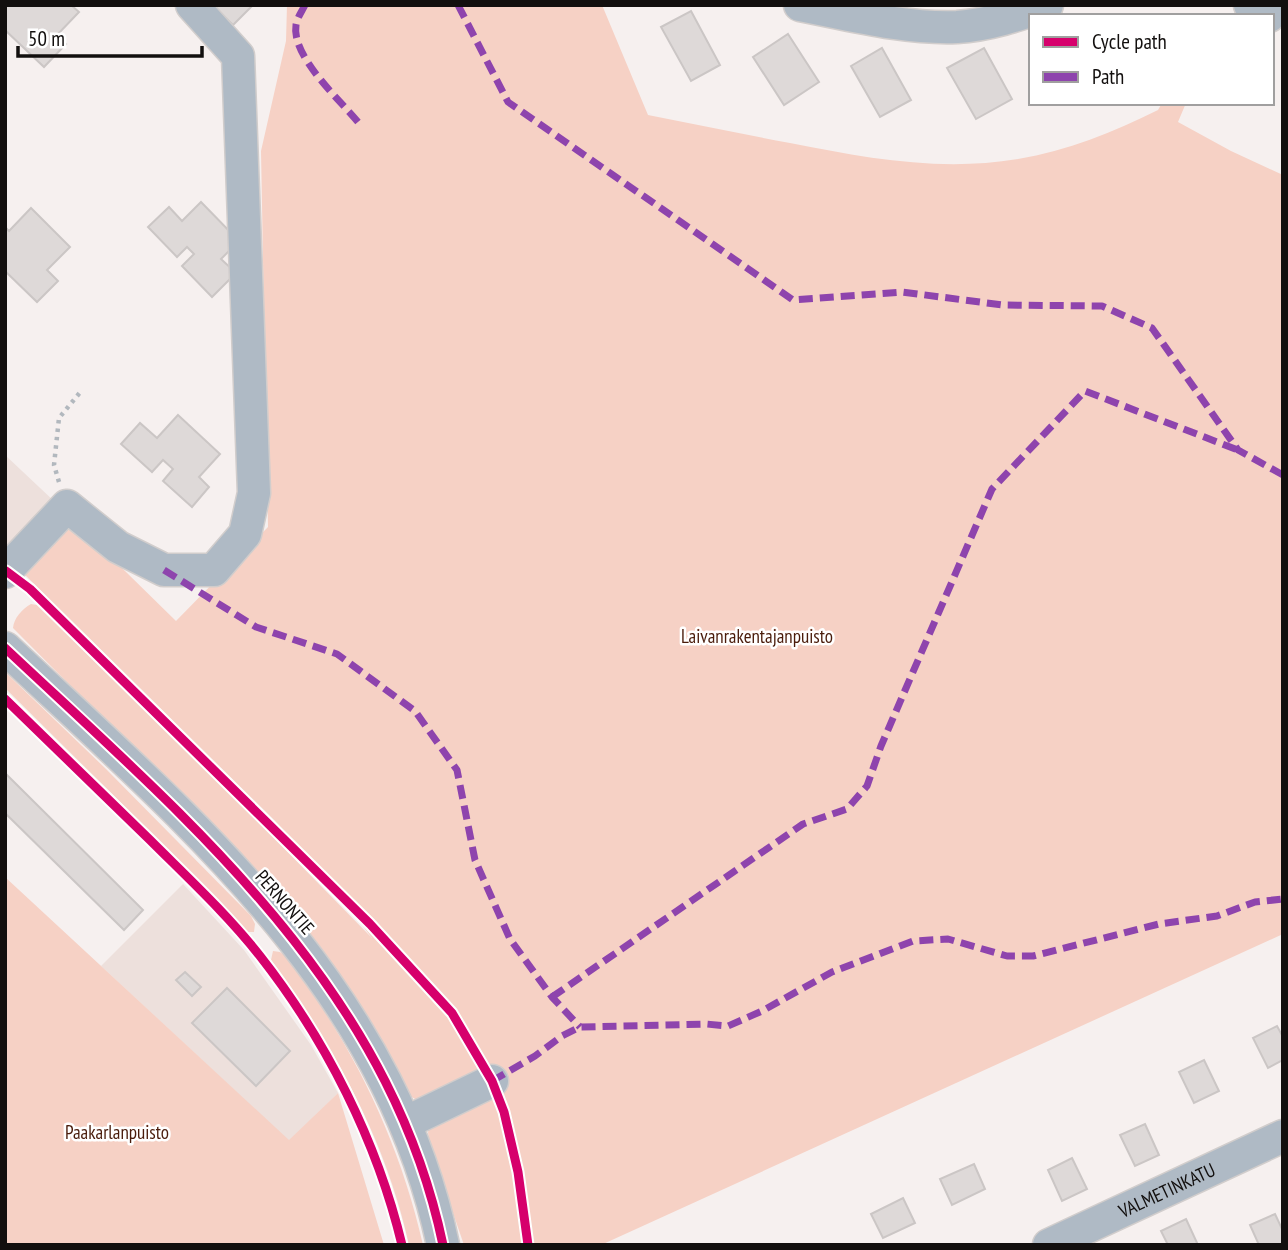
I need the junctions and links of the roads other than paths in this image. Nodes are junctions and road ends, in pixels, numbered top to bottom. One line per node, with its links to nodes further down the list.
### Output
1 (192, 5): 6 (street)
2 (800, 5): 3 (street)
3 (1047, 5)
4 (1250, 5): 5 (street)
5 (1266, 14)
6 (5, 572)
7 (5, 648): 9 (street, PERNONTIE)
8 (492, 1081): 9 (street)
9 (405, 1123): 11 (street, PERNONTIE)
10 (1283, 1136): 12 (street, VALMETINKATU)
11 (443, 1245)
12 (1049, 1245)

